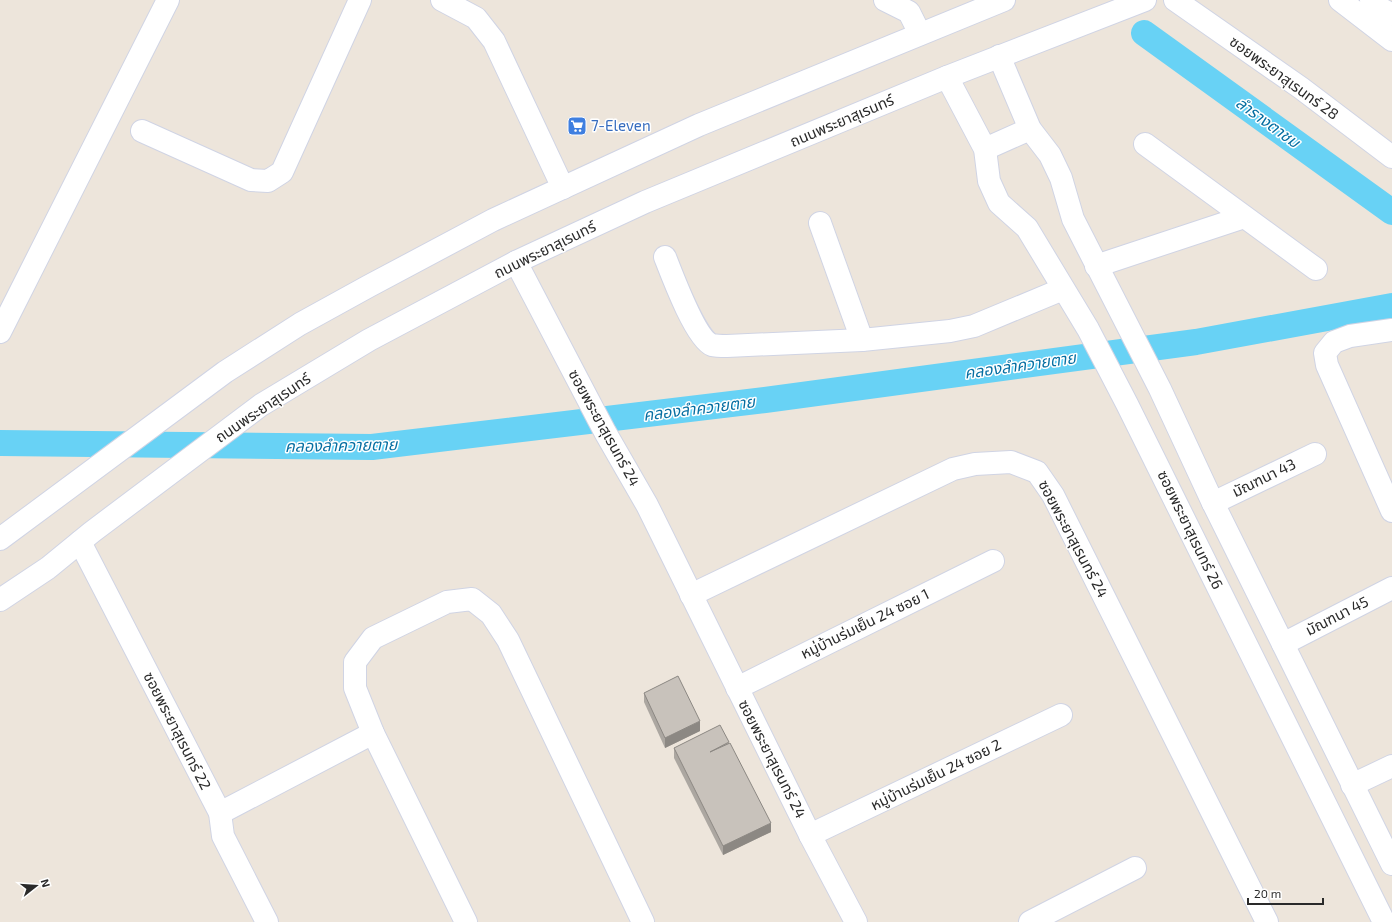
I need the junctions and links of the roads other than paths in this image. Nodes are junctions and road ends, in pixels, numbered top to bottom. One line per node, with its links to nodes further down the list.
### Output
1 (168, 0): 29 (street)
2 (360, 0): 16 (street)
3 (442, 0): 20 (street)
4 (885, 0): 11 (street)
5 (1004, 0): 11 (street)
6 (1145, 0): 13 (street, ถนนพระยาสุเรนทร์)
7 (1175, 0): 19 (street, ซอยพระยาสุเรนทร์ 28)
8 (1340, 0): 12 (street)
9 (1371, 0): 10 (street)
10 (1392, 15)
11 (920, 34): 20 (street)
12 (1392, 40)
13 (999, 56): 14 (street, ถนนพระยาสุเรนทร์); 15 (street)
14 (947, 77): 18 (street, ซอยพระยาสุเรนทร์ 26); 24 (street, ถนนพระยาสุเรนทร์)
15 (1030, 129): 18 (street); 25 (street)
16 (142, 132)
17 (1146, 144): 21 (street)
18 (985, 149): 27 (street, ซอยพระยาสุเรนทร์ 26)
19 (1392, 157)
20 (563, 188): 35 (street)
21 (1244, 217): 25 (street); 26 (street)
22 (820, 223): 30 (street)
23 (665, 257): 30 (street)
24 (516, 262): 34 (street, ถนนพระยาสุเรนทร์); 38 (street, ซอยพระยาสุเรนทร์ 24)
25 (1096, 266): 32 (street)
26 (1316, 269)
27 (1063, 289): 30 (street); 41 (street, ซอยพระยาสุเรนทร์ 26)
28 (1392, 330): 33 (street)
29 (0, 332)
30 (862, 340)
31 (1315, 454): 32 (street, มัณฑนา 43)
32 (1213, 503): 40 (street)
33 (1392, 511)
34 (86, 537): 39 (street, ถนนพระยาสุเรนทร์); 48 (street, ซอยพระยาสุเรนทร์ 22)
35 (0, 539)
36 (993, 561): 43 (street, หมู่บ้านร่มเย็น 24 ซอย 1)
37 (1392, 588): 42 (street, มัณฑนา 45)
38 (691, 595): 43 (street, ซอยพระยาสุเรนทร์ 24); 57 (street, ซอยพระยาสุเรนทร์ 24)
39 (0, 600)
40 (1262, 600): 41 (street); 42 (street)
41 (1234, 620): 58 (street, ซอยพระยาสุเรนทร์ 26)
42 (1283, 644): 47 (street)
43 (737, 688): 49 (street, ซอยพระยาสุเรนทร์ 24)
44 (1061, 715): 49 (street, หมู่บ้านร่มเย็น 24 ซอย 2)
45 (373, 733): 48 (street); 53 (street); 54 (street)
46 (1392, 766): 47 (street)
47 (1352, 785): 50 (street)
48 (220, 813): 52 (street, ซอยพระยาสุเรนทร์ 22)
49 (810, 835): 55 (street, ซอยพระยาสุเรนทร์ 24)
50 (1392, 864)
51 (1135, 868): 56 (street)
52 (267, 922)
53 (466, 922)
54 (643, 922)
55 (856, 922)
56 (1030, 922)
57 (1267, 922)
58 (1384, 922)

